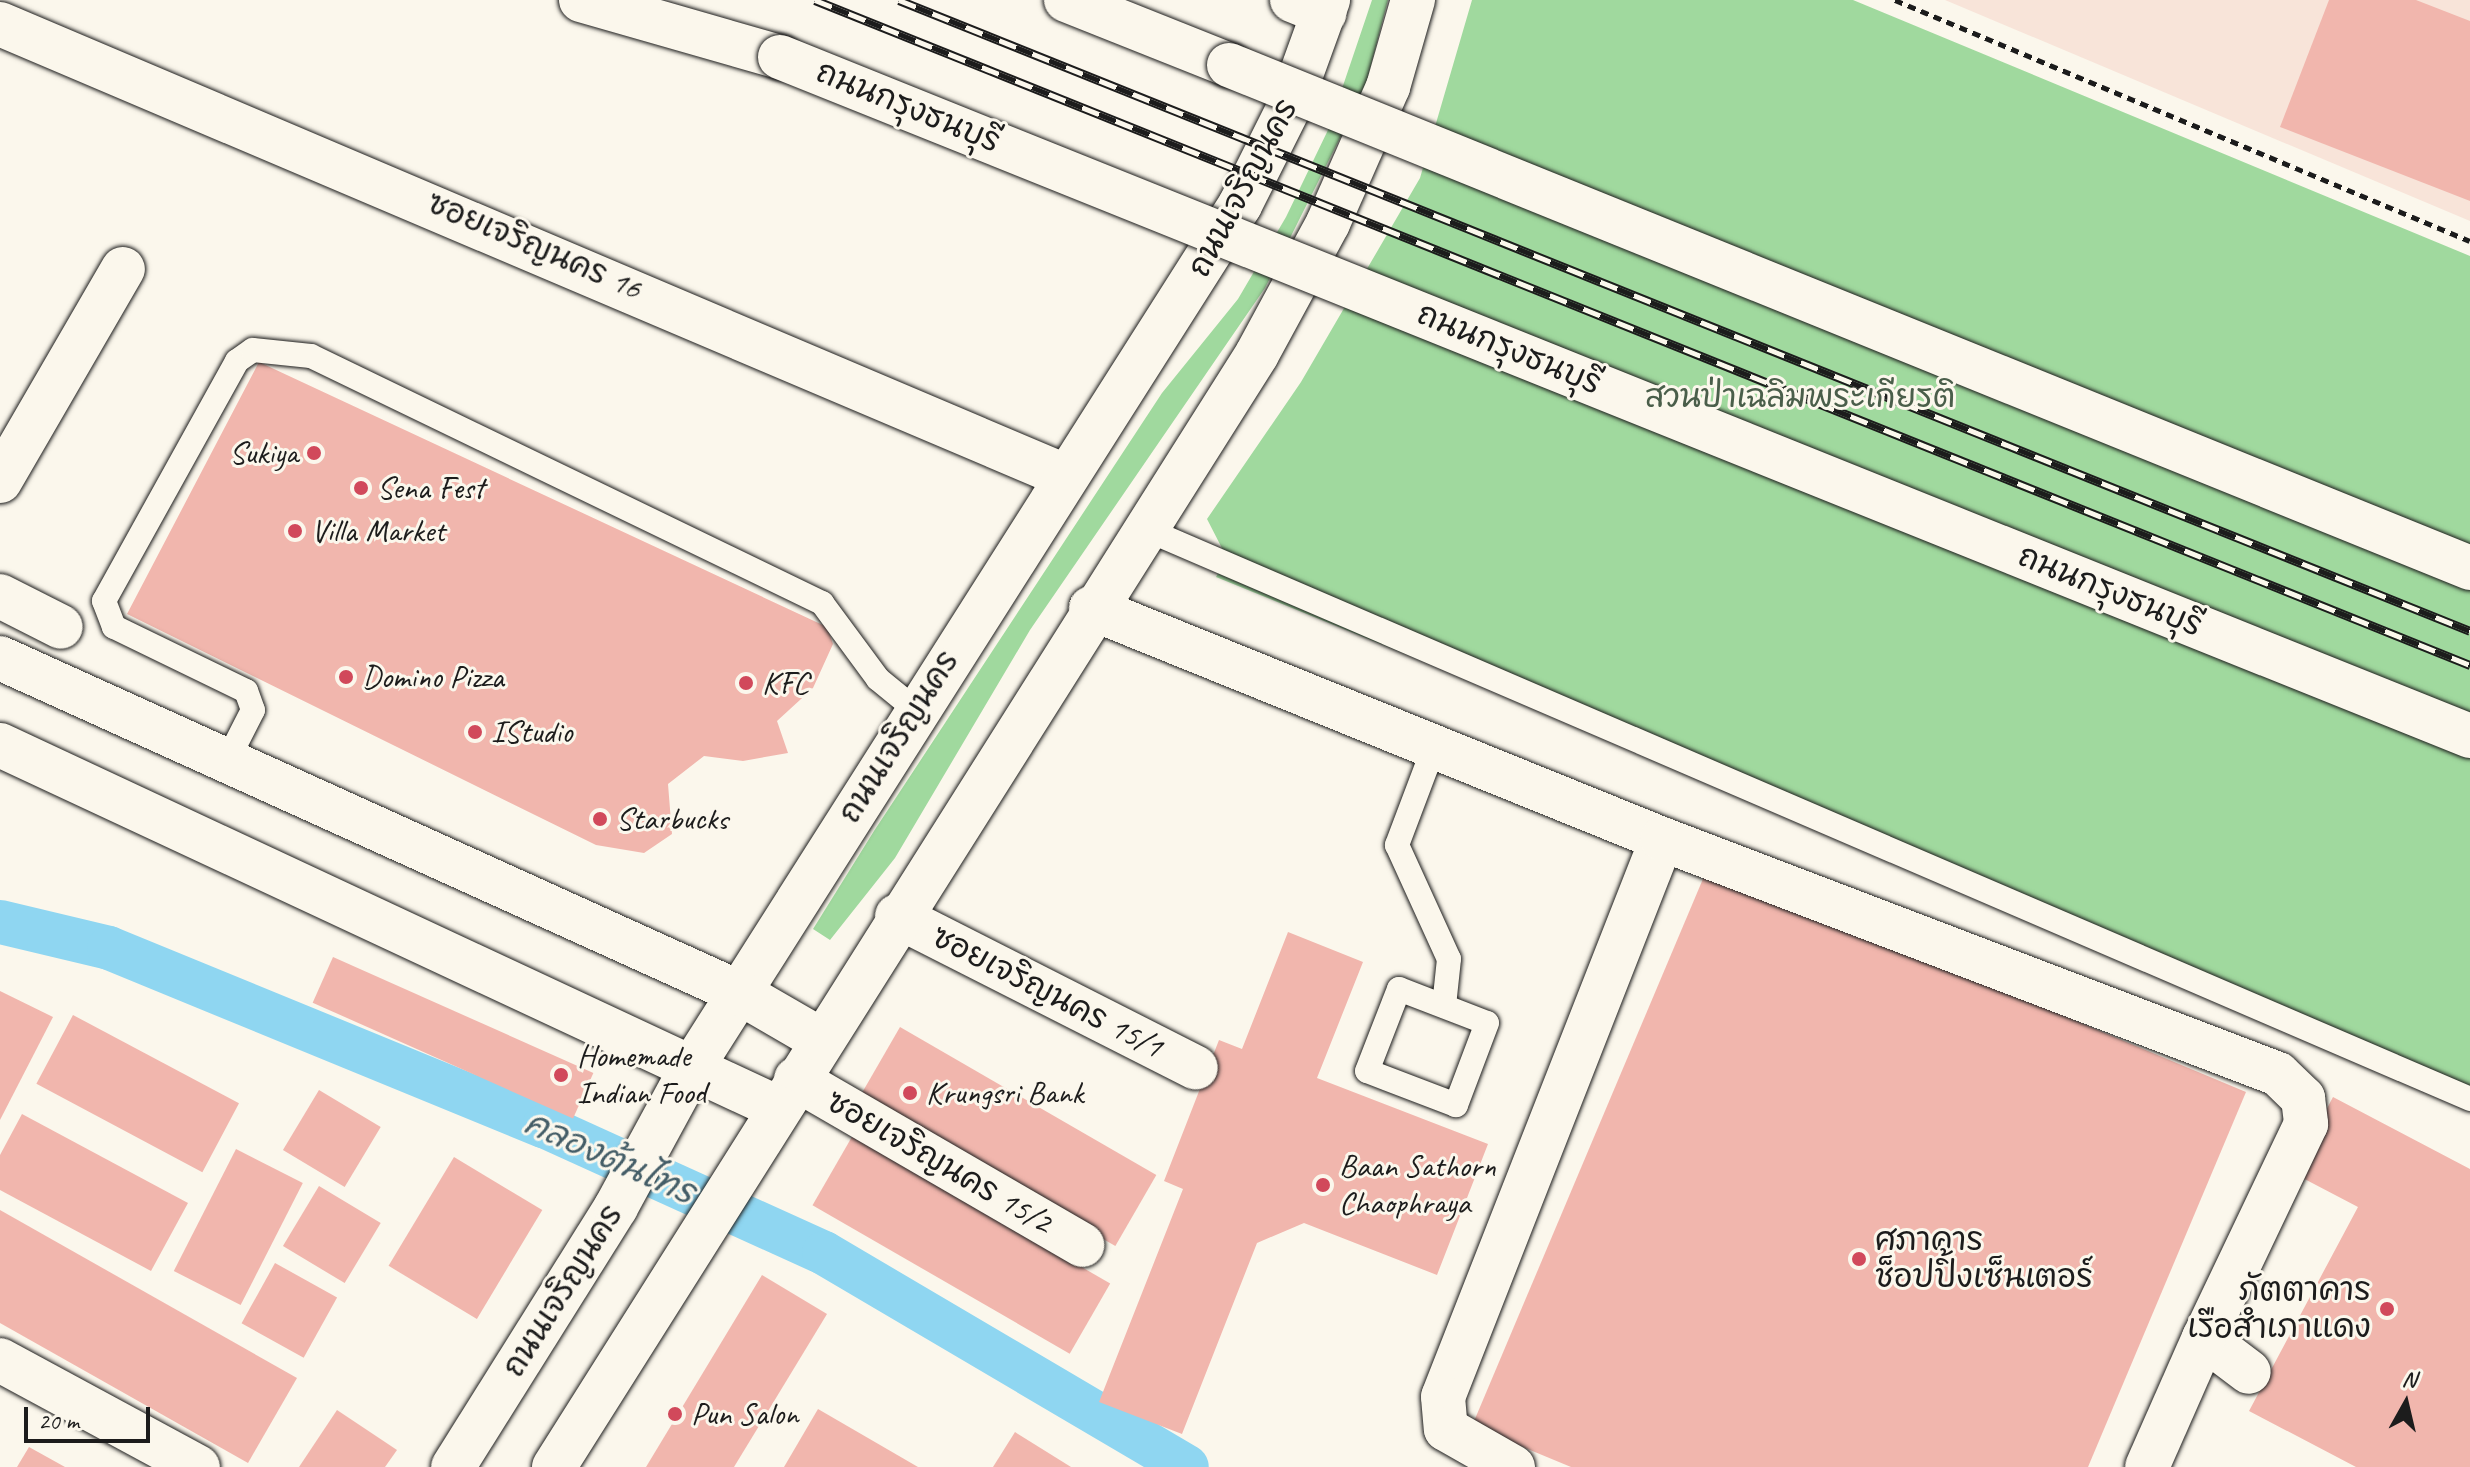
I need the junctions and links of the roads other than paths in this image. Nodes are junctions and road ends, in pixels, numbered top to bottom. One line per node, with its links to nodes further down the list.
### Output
1 (581, 0): 8 (main road)
2 (636, 0): 8 (main road, ถนนกรุงธนบุรี)
3 (1066, 0): 9 (main road)
4 (1095, 0): 9 (main road)
5 (1413, 0): 13 (main road)
6 (1315, 4): 11 (main road, ถนนเจริญนคร)
7 (0, 24): 11 (main road, ซอยเจริญนคร 16)
8 (780, 57): 20 (main road, ถนนกรุงธนบุรี, bridge)
9 (1229, 65): 14 (main road, bridge)
10 (123, 269): 12 (main road)
11 (1065, 476): 19 (main road, ถนนเจริญนคร)
12 (0, 481)
13 (1143, 528): 16 (main road); 32 (lane)
14 (2470, 568)
15 (0, 596): 17 (main road)
16 (1091, 608): 22 (main road); 25 (main road)
17 (61, 627)
18 (0, 658): 23 (main road)
19 (916, 710): 23 (lane); 26 (main road, ถนนเจริญนคร)
20 (2470, 736)
21 (0, 745): 30 (main road, ซอยเจริญนคร 15/2)
22 (1434, 747): 24 (main road); 27 (lane)
23 (227, 761): 26 (main road)
24 (1662, 839): 34 (main road); 40 (main road)
25 (897, 916): 28 (main road); 29 (main road, ซอยเจริญนคร 15/1)
26 (740, 993): 28 (main road); 30 (main road, ถนนเจริญนคร)
27 (1444, 1006): 27 (lane)
28 (821, 1040): 31 (main road)
29 (1196, 1068)
30 (691, 1069): 31 (main road, ซอยเจริญนคร 15/2); 38 (main road, ถนนเจริญนคร)
31 (787, 1094): 33 (main road, ซอยเจริญนคร 15/2); 39 (main road)
32 (2470, 1099)
33 (1082, 1245)
34 (2204, 1338): 36 (main road); 41 (main road)
35 (0, 1360): 37 (main road)
36 (2249, 1372)
37 (198, 1467)
38 (453, 1467)
39 (554, 1467)
40 (1513, 1467)
41 (2147, 1467)

